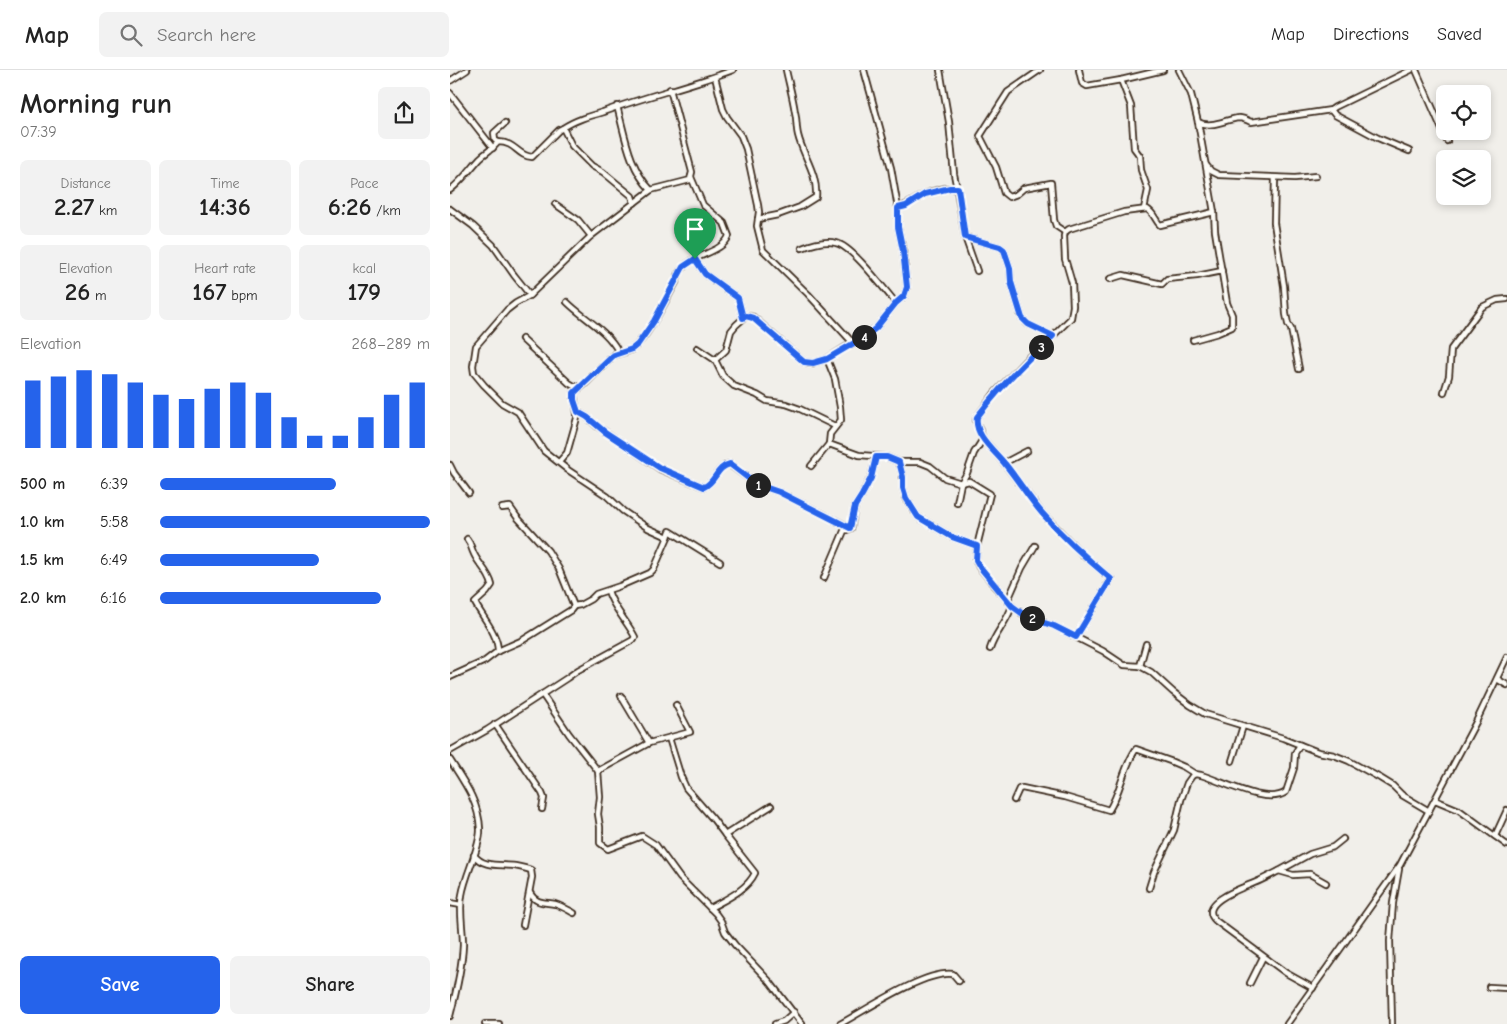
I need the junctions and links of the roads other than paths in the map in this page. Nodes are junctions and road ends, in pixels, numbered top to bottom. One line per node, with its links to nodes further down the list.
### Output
1 (467, 70): 15 (street)
2 (733, 70): 13 (street)
3 (786, 70): 42 (street)
4 (864, 70): 38 (street)
5 (940, 70): 33 (street)
6 (1040, 70): 43 (street)
7 (1079, 70): 14 (street)
8 (1163, 70): 12 (street)
9 (1179, 70): 21 (street)
10 (1411, 70): 19 (street)
11 (1416, 70): 20 (street)
12 (1148, 71): 14 (street)
13 (714, 77): 16 (street); 42 (street)
14 (1121, 80): 40 (street)
15 (450, 81)
16 (670, 90): 18 (street); 29 (street)
17 (450, 93): 25 (street)
18 (617, 106): 23 (street); 35 (street)
19 (1332, 110): 21 (street); 26 (street)
20 (1436, 115)
21 (1198, 122): 27 (street)
22 (505, 123): 24 (street)
23 (563, 128): 24 (street); 36 (street)
24 (498, 142): 25 (street)
25 (493, 148): 32 (street)
26 (1409, 151)
27 (1205, 164): 30 (street); 41 (street)
28 (1316, 176): 30 (street)
29 (692, 177): 35 (street); 47 (street)
30 (1275, 178): 64 (street)
31 (450, 183): 32 (street)
32 (455, 186): 34 (street)
33 (958, 188): 38 (street); 45 (street)
34 (450, 190)
35 (651, 190): 36 (street)
36 (634, 203): 44 (street)
37 (555, 204): 44 (street)
38 (898, 208): 54 (street)
39 (450, 209): 51 (street)
40 (1144, 209): 41 (street); 43 (street)
41 (1214, 212): 49 (street)
42 (758, 219): 59 (street)
43 (1065, 232): 56 (street)
44 (591, 236): 51 (street)
45 (965, 237): 48 (street); 56 (street)
46 (802, 248): 54 (street)
47 (695, 259): 55 (street); 61 (street)
48 (977, 271)
49 (1222, 271): 50 (street); 58 (street)
50 (1110, 278)
51 (530, 295): 75 (street)
52 (1507, 299): 67 (street)
53 (567, 302): 61 (street)
54 (896, 303): 59 (street)
55 (743, 318): 62 (street); 63 (street)
56 (1053, 336): 71 (street)
57 (522, 340): 65 (street)
58 (1193, 340)
59 (853, 344): 62 (street)
60 (697, 348): 63 (street)
61 (614, 355): 66 (street)
62 (827, 359): 70 (street)
63 (715, 360): 70 (street)
64 (1299, 369)
65 (574, 386): 66 (street); 68 (street)
66 (580, 387): 68 (street)
67 (1444, 392)
68 (574, 393): 69 (street)
69 (578, 412): 75 (street); 84 (street)
70 (835, 426): 72 (street)
71 (983, 439): 77 (street); 80 (street)
72 (829, 444): 74 (street); 79 (street)
73 (1027, 451): 77 (street)
74 (876, 457): 76 (street); 84 (street)
75 (559, 462): 85 (street)
76 (899, 462): 80 (street); 87 (street)
77 (1004, 463): 95 (street)
78 (450, 465): 81 (street)
79 (811, 466)
80 (961, 483): 82 (street); 87 (street)
81 (469, 493)
82 (957, 503)
83 (502, 508): 93 (street)
84 (850, 528): 90 (street)
85 (668, 537): 89 (street); 91 (street)
86 (466, 540): 98 (street)
87 (977, 546): 92 (street)
88 (1035, 546): 92 (street)
89 (720, 562)
90 (824, 578)
91 (608, 591): 93 (street); 104 (street)
92 (1008, 600): 94 (street)
93 (574, 606): 98 (street)
94 (1012, 606): 95 (street); 97 (street)
95 (1076, 637): 100 (street)
96 (1146, 644): 100 (street)
97 (990, 649)
98 (498, 651): 101 (street)
99 (1507, 657): 102 (street)
100 (1140, 666): 108 (street)
101 (450, 677)
102 (1497, 679): 103 (street); 118 (street)
103 (1507, 685)
104 (542, 694): 107 (street); 115 (street)
105 (621, 696): 110 (street)
106 (676, 705): 109 (street)
107 (495, 724): 112 (street); 120 (street)
108 (1243, 726): 111 (street); 114 (street)
109 (669, 738): 110 (street); 123 (street)
110 (650, 743): 115 (street)
111 (1300, 745): 116 (street); 122 (street)
112 (450, 751)
113 (450, 760): 127 (street)
114 (1232, 761)
115 (598, 772): 135 (street)
116 (1195, 774): 117 (street); 131 (street)
117 (1014, 800)
118 (1435, 800): 122 (street); 124 (street)
119 (771, 806): 123 (street)
120 (542, 809)
121 (1507, 810): 124 (street)
122 (1429, 811): 128 (street)
123 (725, 835): 135 (street)
124 (1495, 836): 126 (street)
125 (1343, 839): 129 (street)
126 (1507, 846)
127 (474, 855): 132 (street); 134 (street)
128 (1400, 865): 141 (street); 152 (street)
129 (1279, 871): 130 (street); 138 (street)
130 (1326, 883)
131 (1148, 888)
132 (530, 893): 136 (street); 137 (street)
133 (450, 903): 134 (street)
134 (461, 905): 145 (street)
135 (710, 908): 144 (street)
136 (574, 913)
137 (524, 925)
138 (1263, 957): 140 (street); 141 (street)
139 (959, 981): 150 (street)
140 (1250, 983)
141 (1313, 988): 151 (street)
142 (1489, 988): 143 (street)
143 (1507, 988)
144 (794, 1012): 148 (street); 149 (street)
145 (450, 1016)
146 (485, 1024): 147 (street)
147 (499, 1024)
148 (775, 1024)
149 (802, 1024)
150 (840, 1024)
151 (1287, 1024)
152 (1392, 1024)

